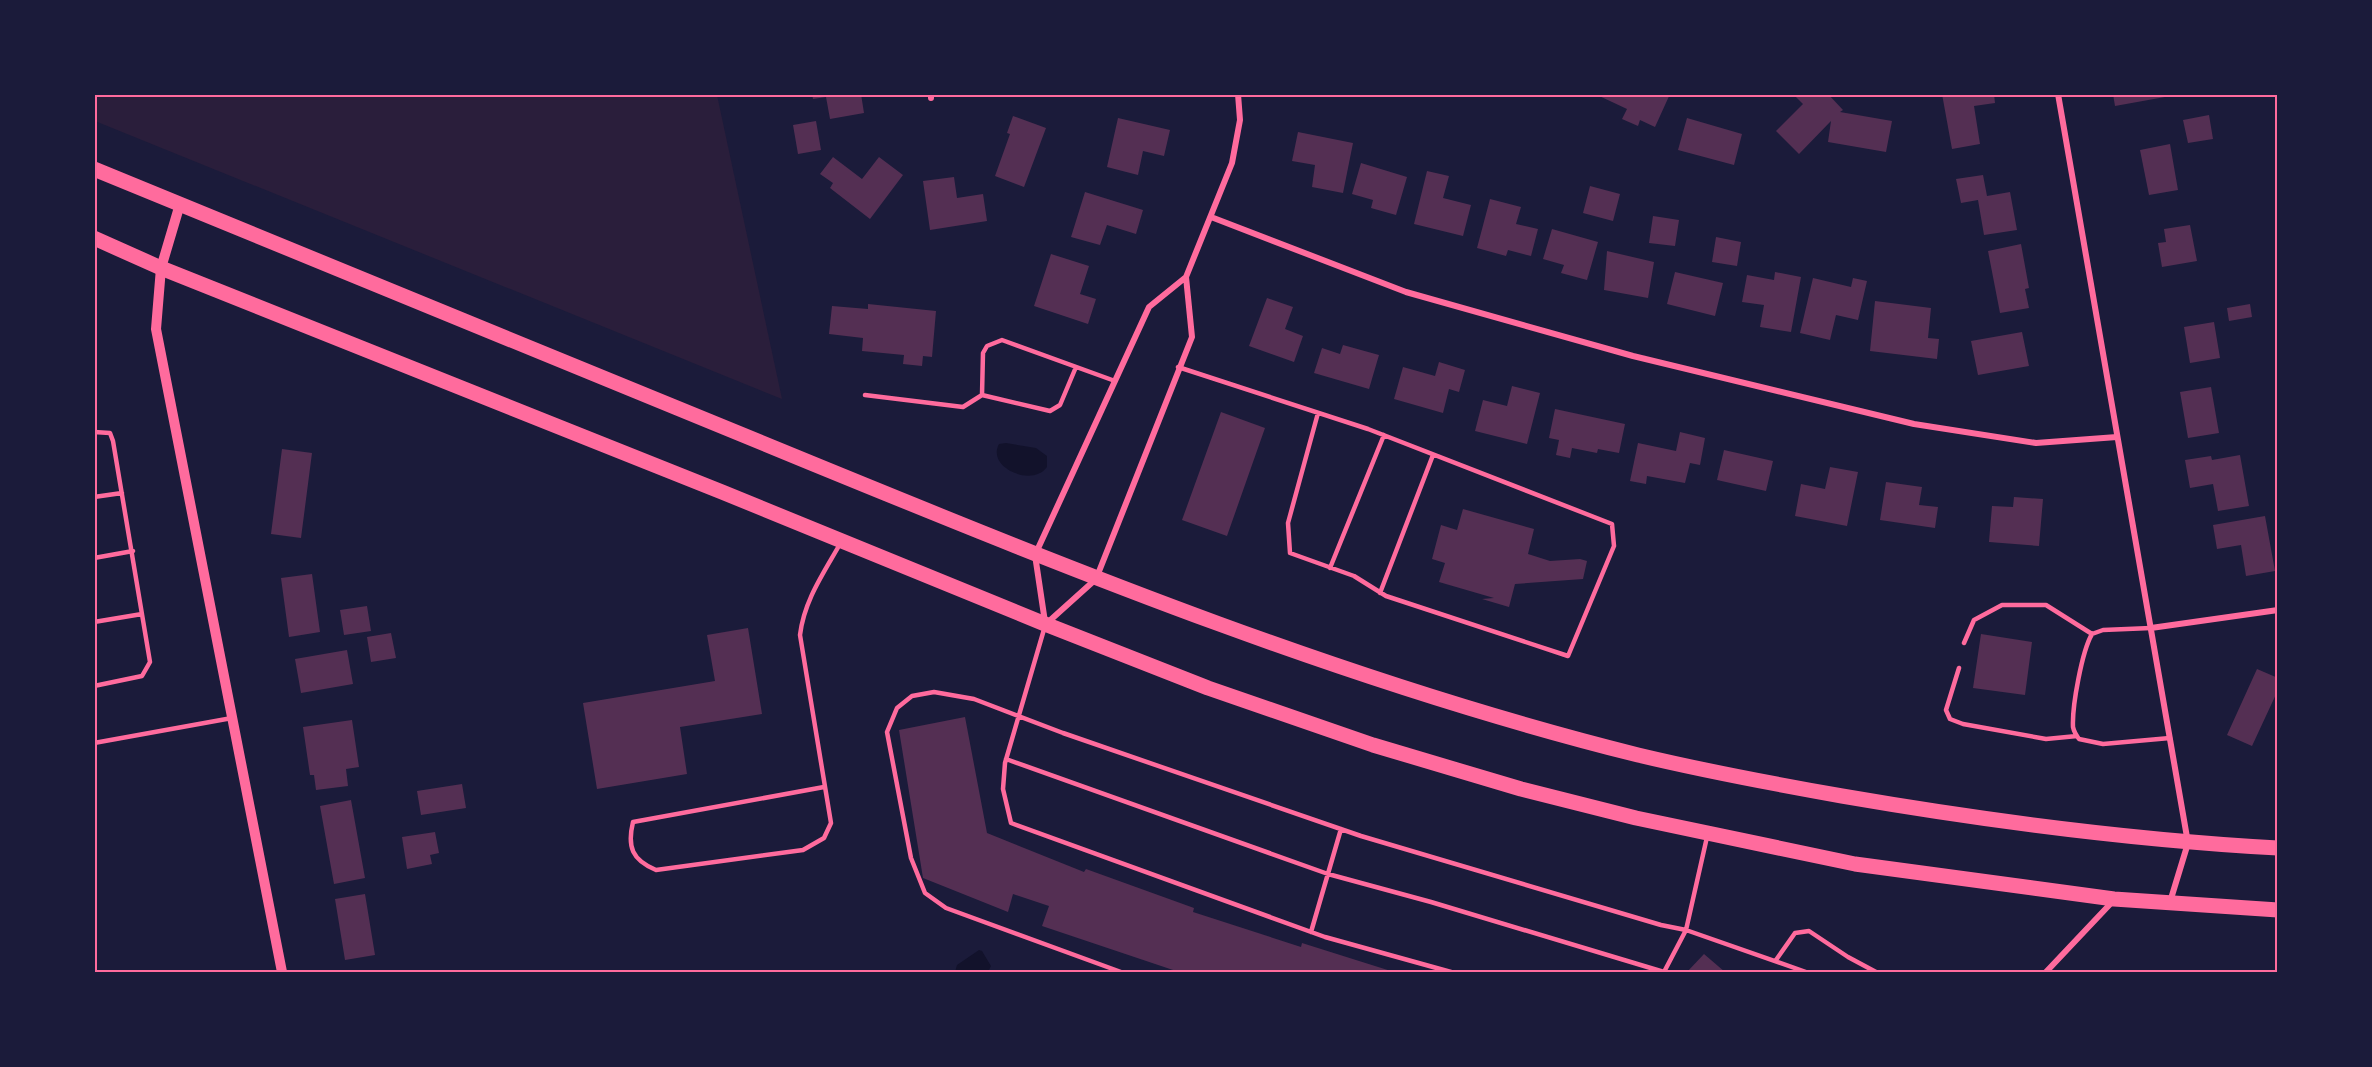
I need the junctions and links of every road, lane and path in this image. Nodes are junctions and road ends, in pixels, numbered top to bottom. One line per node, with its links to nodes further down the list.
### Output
1 (1238, 94): 5 (street)
2 (2058, 94): 17 (street)
3 (94, 169): 4 (main road)
4 (180, 204): 7 (street); 23 (main road)
5 (1211, 217): 8 (street); 17 (street)
6 (94, 238): 7 (main road)
7 (161, 268): 21 (main road); 38 (street)
8 (1186, 276): 10 (street); 11 (street)
9 (1076, 367): 11 (lane); 13 (lane); 13 (lane)
10 (1178, 367): 14 (lane); 26 (street)
11 (1115, 381): 23 (street)
12 (865, 395): 13 (lane)
13 (982, 395)
14 (1318, 413): 16 (lane); 25 (lane)
15 (94, 432): 19 (lane)
16 (1384, 435): 18 (lane); 25 (lane)
17 (2117, 437): 32 (street)
18 (1434, 455): 27 (lane); 27 (lane)
19 (122, 493): 20 (lane); 22 (lane)
20 (94, 497)
21 (841, 542): 31 (main road); 43 (lane)
22 (133, 551): 24 (lane); 29 (lane)
23 (1035, 555): 26 (main road); 31 (street)
24 (94, 558)
25 (1330, 568): 27 (lane)
26 (1096, 579): 31 (street); 46 (main road)
27 (1380, 593)
28 (2277, 610): 32 (street)
29 (142, 614): 30 (lane); 36 (lane)
30 (94, 622)
31 (1045, 624): 37 (lane); 45 (main road)
32 (2151, 628): 33 (lane); 40 (street)
33 (2092, 634): 34 (lane); 39 (lane)
34 (1964, 643)
35 (1959, 668): 39 (lane)
36 (94, 686)
37 (1017, 716): 42 (lane); 44 (lane); 57 (lane)
38 (232, 718): 41 (lane); 56 (street)
39 (2077, 736): 40 (lane)
40 (2170, 738): 46 (street)
41 (94, 743)
42 (1006, 759): 48 (lane); 53 (lane)
43 (824, 787): 43 (lane)
44 (1341, 829): 48 (lane); 52 (lane)
45 (1707, 834): 49 (main road); 52 (lane)
46 (2188, 843): 47 (main road); 50 (street)
47 (2277, 848)
48 (1328, 874): 53 (lane); 59 (lane)
49 (2114, 899): 50 (main road); 62 (street)
50 (2169, 904): 51 (main road)
51 (2277, 910)
52 (1686, 930): 54 (lane); 59 (lane)
53 (1311, 932): 58 (lane)
54 (1776, 960): 55 (lane); 61 (lane)
55 (1798, 971): 60 (lane)
56 (282, 972)
57 (1121, 972)
58 (1451, 972)
59 (1664, 972)
60 (1806, 972)
61 (1876, 972)
62 (2046, 972)

